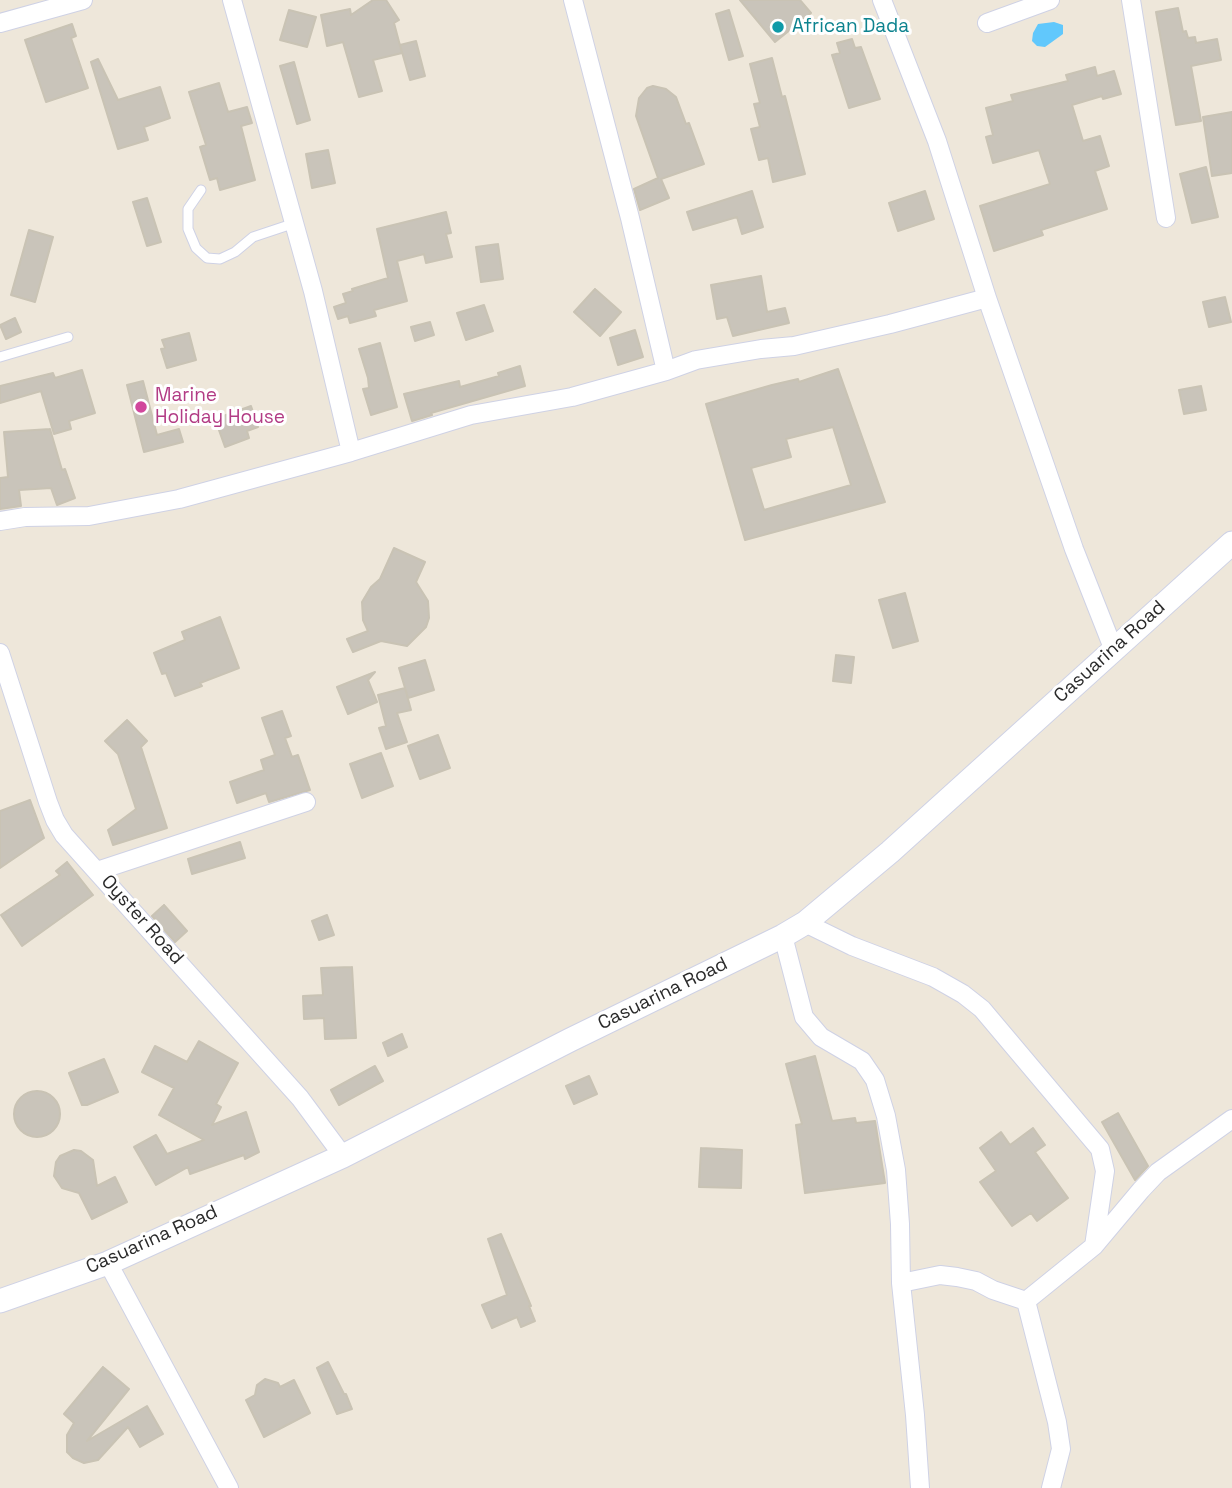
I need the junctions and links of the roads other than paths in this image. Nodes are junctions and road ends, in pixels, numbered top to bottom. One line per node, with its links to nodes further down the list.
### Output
1 (83, 0): 7 (street)
2 (232, 0): 11 (street)
3 (573, 0): 15 (street)
4 (882, 0): 12 (street)
5 (1050, 0): 8 (street)
6 (1131, 0): 10 (street)
7 (0, 23)
8 (987, 23)
9 (201, 190): 11 (lane)
10 (1166, 218)
11 (295, 223): 16 (street)
12 (987, 298): 15 (street); 19 (street)
13 (68, 337): 14 (lane)
14 (0, 358)
15 (666, 371): 16 (street)
16 (351, 452): 17 (street)
17 (1, 523)
18 (1232, 543): 19 (street, Casuarina Road)
19 (1113, 648): 23 (street, Casuarina Road)
20 (0, 653): 22 (street, Oyster Road)
21 (306, 802): 22 (street)
22 (97, 871): 26 (street, Oyster Road)
23 (805, 923): 24 (street, Casuarina Road); 27 (street)
24 (783, 936): 26 (street, Casuarina Road); 29 (street)
25 (1232, 1119): 27 (street)
26 (343, 1156): 28 (street, Casuarina Road)
27 (1094, 1246): 31 (street)
28 (108, 1262): 30 (street, Casuarina Road); 32 (street)
29 (901, 1283): 31 (street); 33 (street)
30 (0, 1301)
31 (1026, 1301): 34 (street)
32 (229, 1488)
33 (920, 1488)
34 (1051, 1488)

